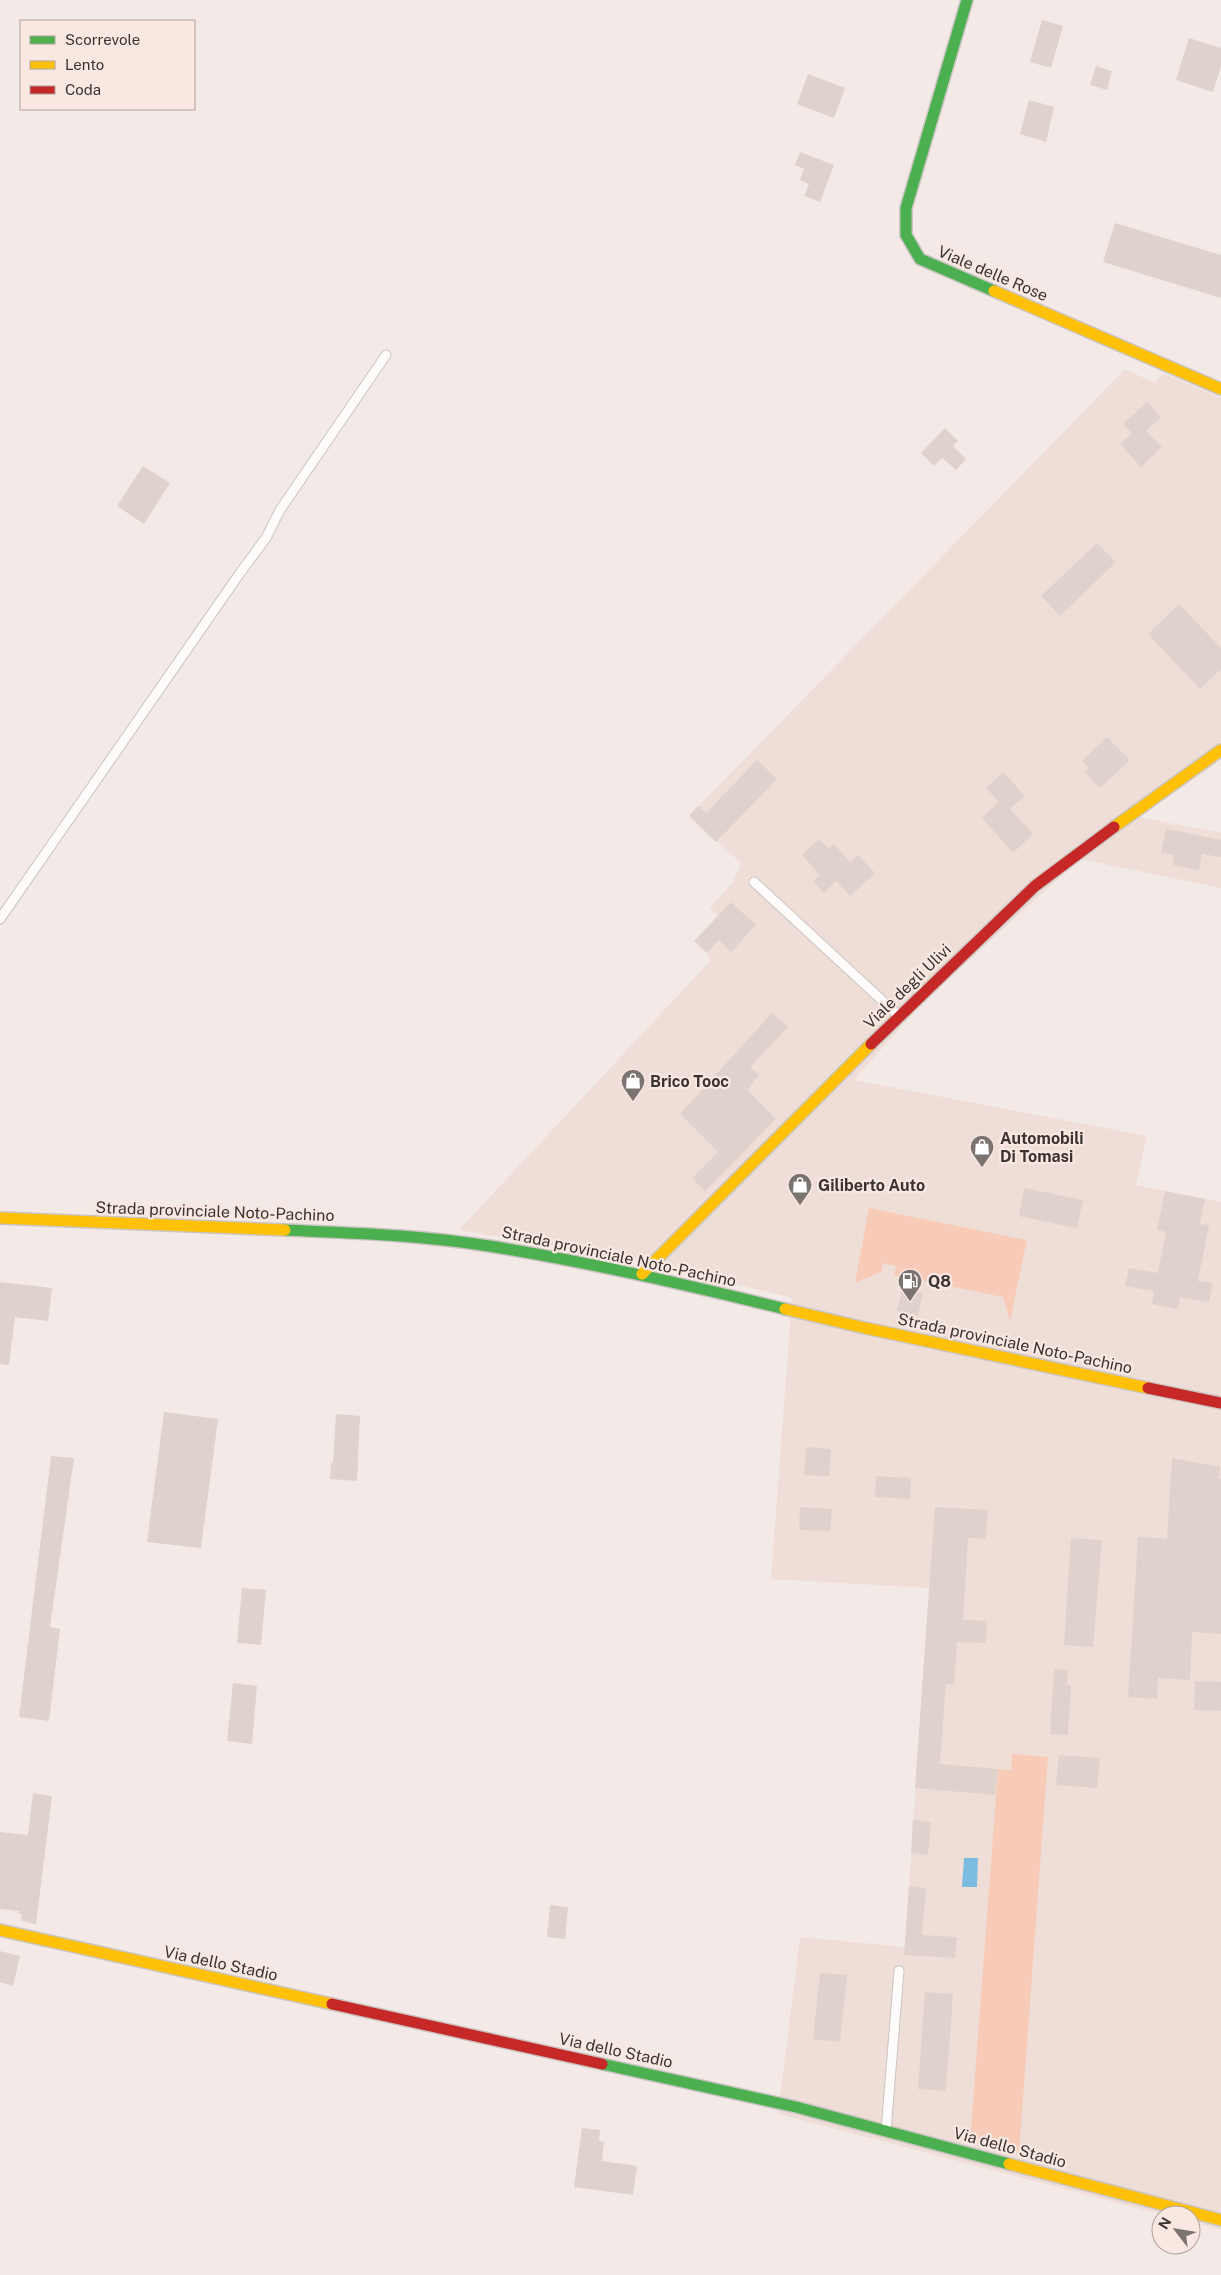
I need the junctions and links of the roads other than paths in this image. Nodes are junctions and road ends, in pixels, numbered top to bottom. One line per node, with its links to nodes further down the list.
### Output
1 (968, 0): 3 (street, Viale delle Rose)
2 (386, 355): 6 (lane)
3 (1221, 389)
4 (1221, 750): 7 (street, Viale degli Ulivi)
5 (754, 882): 7 (lane)
6 (0, 919)
7 (899, 1017): 9 (street, Viale degli Ulivi)
8 (0, 1218): 9 (street, Strada provinciale Noto-Pachino)
9 (642, 1274): 10 (street, Strada provinciale Noto-Pachino)
10 (1221, 1403)
11 (0, 1930): 13 (street, Via dello Stadio)
12 (899, 1970): 13 (lane)
13 (886, 2131): 14 (street, Via dello Stadio)
14 (1221, 2220)

